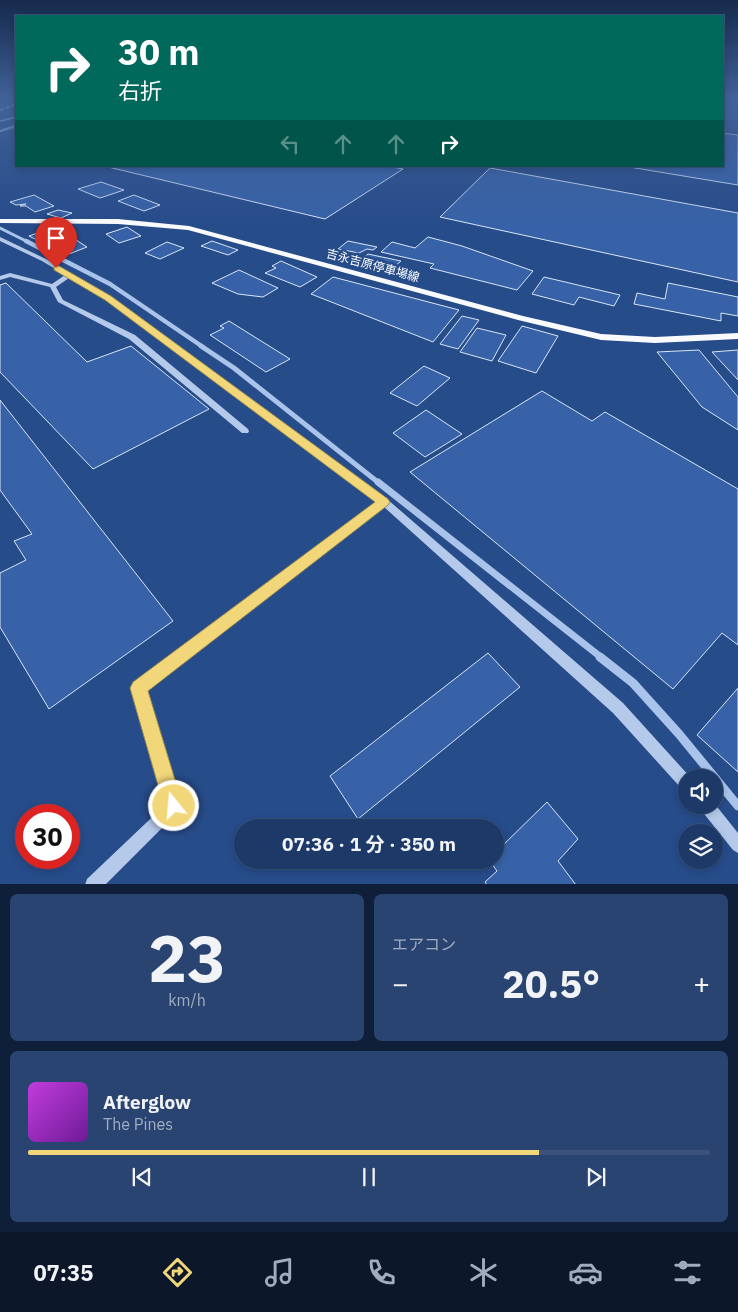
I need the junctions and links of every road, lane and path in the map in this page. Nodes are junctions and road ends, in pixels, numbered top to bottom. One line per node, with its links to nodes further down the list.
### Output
1 (0, 221): 6 (main road, 吉永吉原停車場線)
2 (0, 238): 3 (street)
3 (70, 275): 5 (street); 8 (street)
4 (0, 278): 5 (street)
5 (53, 286): 7 (street)
6 (738, 336)
7 (245, 430)
8 (384, 502): 9 (street); 12 (street)
9 (678, 774)
10 (713, 814): 11 (street)
11 (738, 845)
12 (93, 884)

